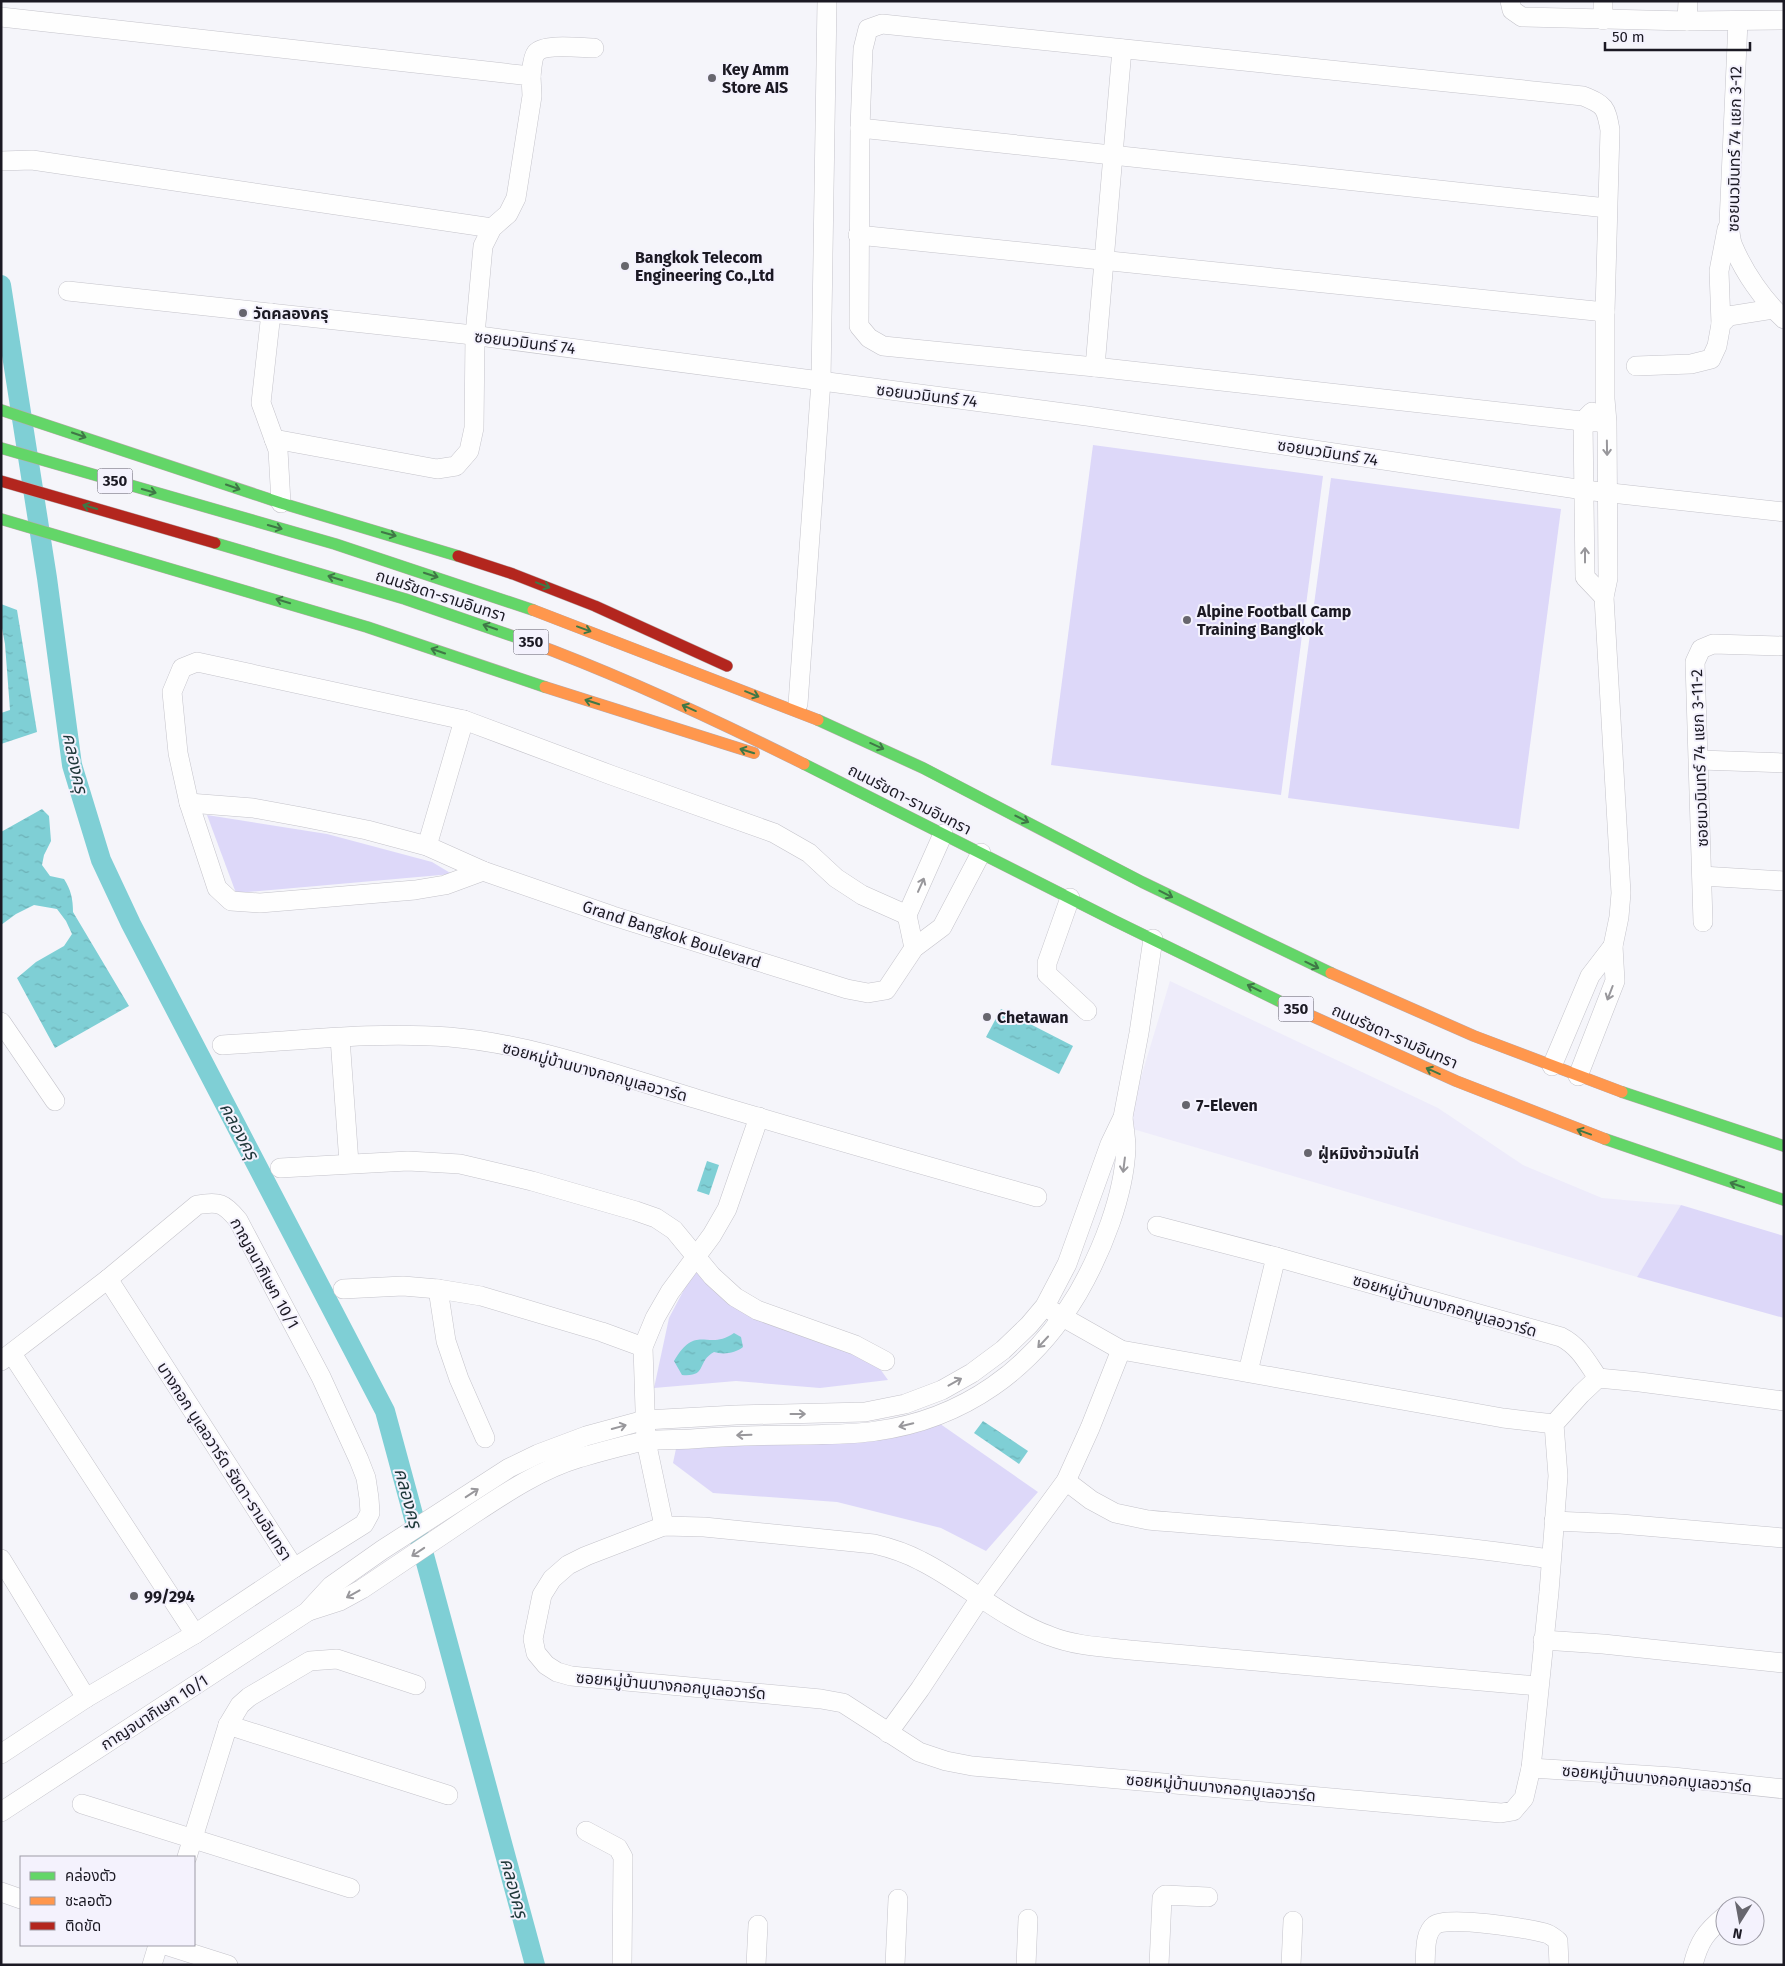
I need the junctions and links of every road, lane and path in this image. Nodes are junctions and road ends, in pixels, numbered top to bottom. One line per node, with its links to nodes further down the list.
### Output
1 (827, 1): 28 (street)
2 (1510, 1): 4 (street)
3 (1688, 1): 7 (street)
4 (1603, 10): 7 (street)
5 (1, 17): 11 (street)
6 (1784, 20): 8 (street)
7 (1687, 21): 8 (street)
8 (1738, 21): 16 (street, ซอยนวมินทร์ 74 แยก 3-12)
9 (594, 48): 11 (street)
10 (1122, 49): 12 (street); 13 (street); 15 (street)
11 (531, 76): 17 (street)
12 (860, 128): 13 (street); 18 (street)
13 (1112, 155): 15 (street); 19 (street)
14 (3, 161): 17 (street)
15 (1607, 208): 21 (street)
16 (1728, 223): 23 (street, ซอยนวมินทร์ 74 แยก 3-12); 24 (street)
17 (492, 228): 25 (street)
18 (858, 235): 19 (street); 27 (street)
19 (1105, 262): 21 (street); 27 (street)
20 (68, 292): 22 (street, ซอยนวมินทร์ 74)
21 (1605, 312): 29 (street)
22 (271, 313): 25 (street, ซอยนวมินทร์ 74); 33 (street)
23 (1778, 314): 24 (street)
24 (1721, 324): 26 (street)
25 (475, 336): 28 (street, ซอยนวมินทร์ 74); 33 (street)
26 (1636, 366)
27 (1095, 367): 31 (street)
28 (821, 382): 36 (street, ซอยนวมินทร์ 74); 45 (street)
29 (1605, 399): 31 (street); 32 (street)
30 (1, 410): 38 (main road, one-way to 38)
31 (1584, 421): 32 (street); 36 (street)
32 (1607, 422): 37 (street, one-way to 37)
33 (274, 439): 38 (street)
34 (1, 448): 47 (main road, ถนนรัชดา-รามอินทรา / 350, one-way to 47)
35 (1, 481): 50 (main road, ถนนรัชดา-รามอินทรา / 350, one-way to 35)
36 (1584, 490): 37 (street, ซอยนวมินทร์ 74); 41 (street, one-way to 36)
37 (1608, 493): 39 (street, ซอยนวมินทร์ 74); 41 (street)
38 (281, 503): 43 (main road, one-way to 43)
39 (1784, 512)
40 (1, 519): 50 (main road, one-way to 40)
41 (1604, 597): 62 (street)
42 (1784, 646): 48 (street, ซอยนวมินทร์ 74 แยก 3-11-2)
43 (736, 670)
44 (775, 692): 45 (main road)
45 (798, 704): 47 (main road)
46 (464, 720): 51 (street); 53 (street); 59 (street)
47 (832, 726): 68 (main road, ถนนรัชดา-รามอินทรา / 350, one-way to 68)
48 (1700, 760): 49 (street); 56 (street, ซอยนวมินทร์ 74 แยก 3-11-2)
49 (1784, 763)
50 (827, 776): 52 (main road, ถนนรัชดา-รามอินทรา / 350)
51 (188, 803): 53 (street, Grand Bangkok Boulevard); 55 (street)
52 (943, 834): 54 (main road, ถนนรัชดา-รามอินทรา / 350); 59 (street, one-way to 52)
53 (427, 846): 55 (street, Grand Bangkok Boulevard)
54 (981, 853): 58 (main road, ถนนรัชดา-รามอินทรา / 350); 63 (street, Grand Bangkok Boulevard)
55 (483, 871): 63 (street, Grand Bangkok Boulevard)
56 (1702, 876): 57 (street); 60 (street, ซอยนวมินทร์ 74 แยก 3-11-2)
57 (1784, 881)
58 (1070, 898): 61 (main road, ถนนรัชดา-รามอินทรา / 350); 64 (street)
59 (907, 915): 63 (street)
60 (1703, 922)
61 (1153, 939): 71 (street); 77 (main road, ถนนรัชดา-รามอินทรา / 350, one-way to 61)
62 (1613, 946): 68 (street); 69 (street, one-way to 69)
63 (914, 948)
64 (1087, 1011)
65 (1, 1022): 70 (street)
66 (340, 1038): 67 (street, ซอยหมู่บ้านบางกอกบูเลอวาร์ด); 72 (street, ซอยหมู่บ้านบางกอกบูเลอวาร์ด); 74 (street)
67 (222, 1045)
68 (1552, 1066): 69 (main road, ถนนรัชดา-รามอินทรา / 350)
69 (1578, 1076): 73 (main road, ถนนรัชดา-รามอินทรา / 350)
70 (55, 1101)
71 (1123, 1117): 84 (street); 85 (street, one-way to 85)
72 (759, 1118): 76 (street, ซอยหมู่บ้านบางกอกบูเลอวาร์ด); 79 (street)
73 (1784, 1146)
74 (349, 1163): 75 (street); 79 (street)
75 (280, 1168)
76 (1037, 1196)
77 (1784, 1200)
78 (1157, 1226): 80 (street, ซอยหมู่บ้านบางกอกบูเลอวาร์ด)
79 (697, 1256): 86 (street); 89 (street)
80 (1276, 1257): 90 (street); 91 (street, ซอยหมู่บ้านบางกอกบูเลอวาร์ด)
81 (108, 1279): 88 (street, กาญจนาภิเษก 10/1); 103 (street, บางกอก บูเลอวาร์ด รัชดา-รามอินทรา); 103 (street, กาญจนาภิเษก 10/1)
82 (343, 1289): 83 (street)
83 (438, 1289): 86 (street); 95 (street)
84 (1045, 1306): 85 (street); 93 (street, one-way to 84)
85 (1064, 1317): 87 (street); 96 (street, one-way to 96)
86 (644, 1347): 93 (street)
87 (1122, 1350): 90 (street); 97 (street)
88 (6, 1357): 106 (street)
89 (885, 1361)
90 (1248, 1372): 94 (street)
91 (1598, 1378): 92 (street); 94 (street)
92 (1784, 1401)
93 (645, 1420): 96 (street); 105 (street, กาญจนาภิเษก 10/1, one-way to 93)
94 (1554, 1424): 98 (street, ซอยหมู่บ้านบางกอกบูเลอวาร์ด)
95 (485, 1438)
96 (646, 1442): 99 (street); 105 (street, กาญจนาภิเษก 10/1, one-way to 105)
97 (1066, 1481): 101 (street); 104 (street)
98 (1554, 1521): 100 (street); 101 (street, ซอยหมู่บ้านบางกอกบูเลอวาร์ด)
99 (664, 1526): 104 (street, ซอยหมู่บ้านบางกอกบูเลอวาร์ด); 113 (street, ซอยหมู่บ้านบางกอกบูเลอวาร์ด)
100 (1784, 1538)
101 (1550, 1559): 107 (street, ซอยหมู่บ้านบางกอกบูเลอวาร์ด)
102 (1, 1560): 111 (street)
103 (294, 1568): 106 (street, บางกอก บูเลอวาร์ด รัชดา-รามอินทรา)
104 (980, 1598): 110 (street, ซอยหมู่บ้านบางกอกบูเลอวาร์ด); 113 (street)
105 (307, 1612): 119 (street, กาญจนาภิเษก 10/1)
106 (195, 1634): 111 (street, บางกอก บูเลอวาร์ด รัชดา-รามอินทรา)
107 (1544, 1640): 108 (street); 110 (street, ซอยหมู่บ้านบางกอกบูเลอวาร์ด)
108 (1784, 1663)
109 (416, 1685): 112 (street)
110 (1538, 1686): 115 (street, ซอยหมู่บ้านบางกอกบูเลอวาร์ด)
111 (86, 1698): 114 (street, บางกอก บูเลอวาร์ด รัชดา-รามอินทรา)
112 (228, 1725): 117 (street); 121 (street)
113 (888, 1733): 115 (street, ซอยหมู่บ้านบางกอกบูเลอวาร์ด)
114 (1, 1754)
115 (1531, 1768): 116 (street, ซอยหมู่บ้านบางกอกบูเลอวาร์ด)
116 (1784, 1789)
117 (448, 1795)
118 (82, 1804): 121 (street)
119 (1, 1812)
120 (586, 1831): 135 (street)
121 (190, 1848): 122 (street)
122 (350, 1888)
123 (1, 1892): 125 (street)
124 (1208, 1897): 139 (street)
125 (20, 1899)
126 (898, 1899): 137 (street)
127 (1028, 1920): 138 (street)
128 (1293, 1921): 140 (street)
129 (758, 1925): 136 (street)
130 (1715, 1925): 143 (street)
131 (158, 1946): 133 (street)
132 (169, 1946): 134 (street)
133 (152, 1965)
134 (228, 1965)
135 (622, 1965)
136 (756, 1965)
137 (895, 1965)
138 (1026, 1965)
139 (1159, 1965)
140 (1291, 1965)
141 (1425, 1965): 142 (street)
142 (1559, 1965)
143 (1693, 1965)

